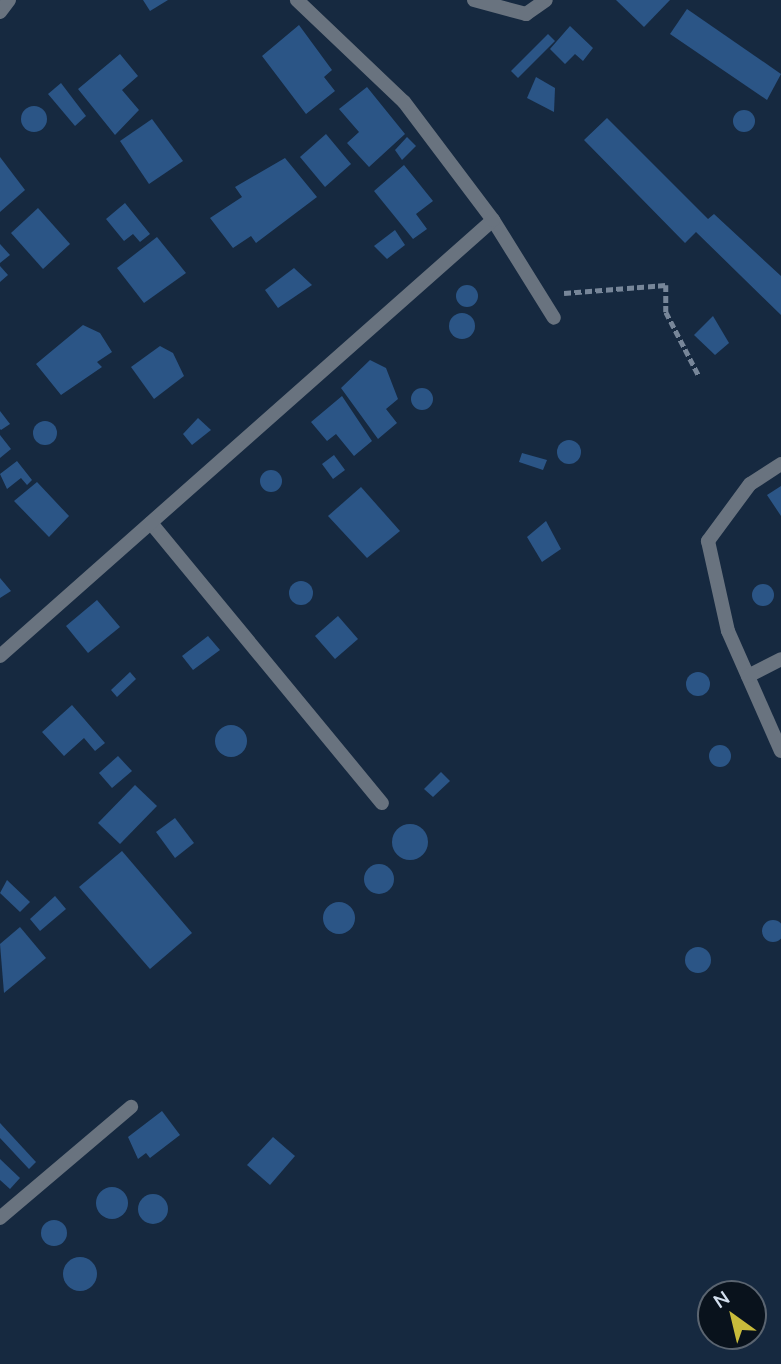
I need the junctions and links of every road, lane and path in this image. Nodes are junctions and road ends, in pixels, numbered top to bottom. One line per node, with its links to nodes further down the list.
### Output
1 (9, 0): 5 (street)
2 (297, 0): 6 (street)
3 (474, 0): 4 (street)
4 (546, 0)
5 (0, 12)
6 (493, 220): 7 (street); 11 (street)
7 (538, 295): 8 (street); 9 (path)
8 (554, 318)
9 (699, 376)
10 (781, 464): 14 (street)
11 (151, 523): 12 (street); 16 (street)
12 (0, 656)
13 (781, 659): 14 (street)
14 (748, 677): 15 (street)
15 (781, 751)
16 (382, 803)
17 (131, 1107): 18 (street)
18 (0, 1217)

